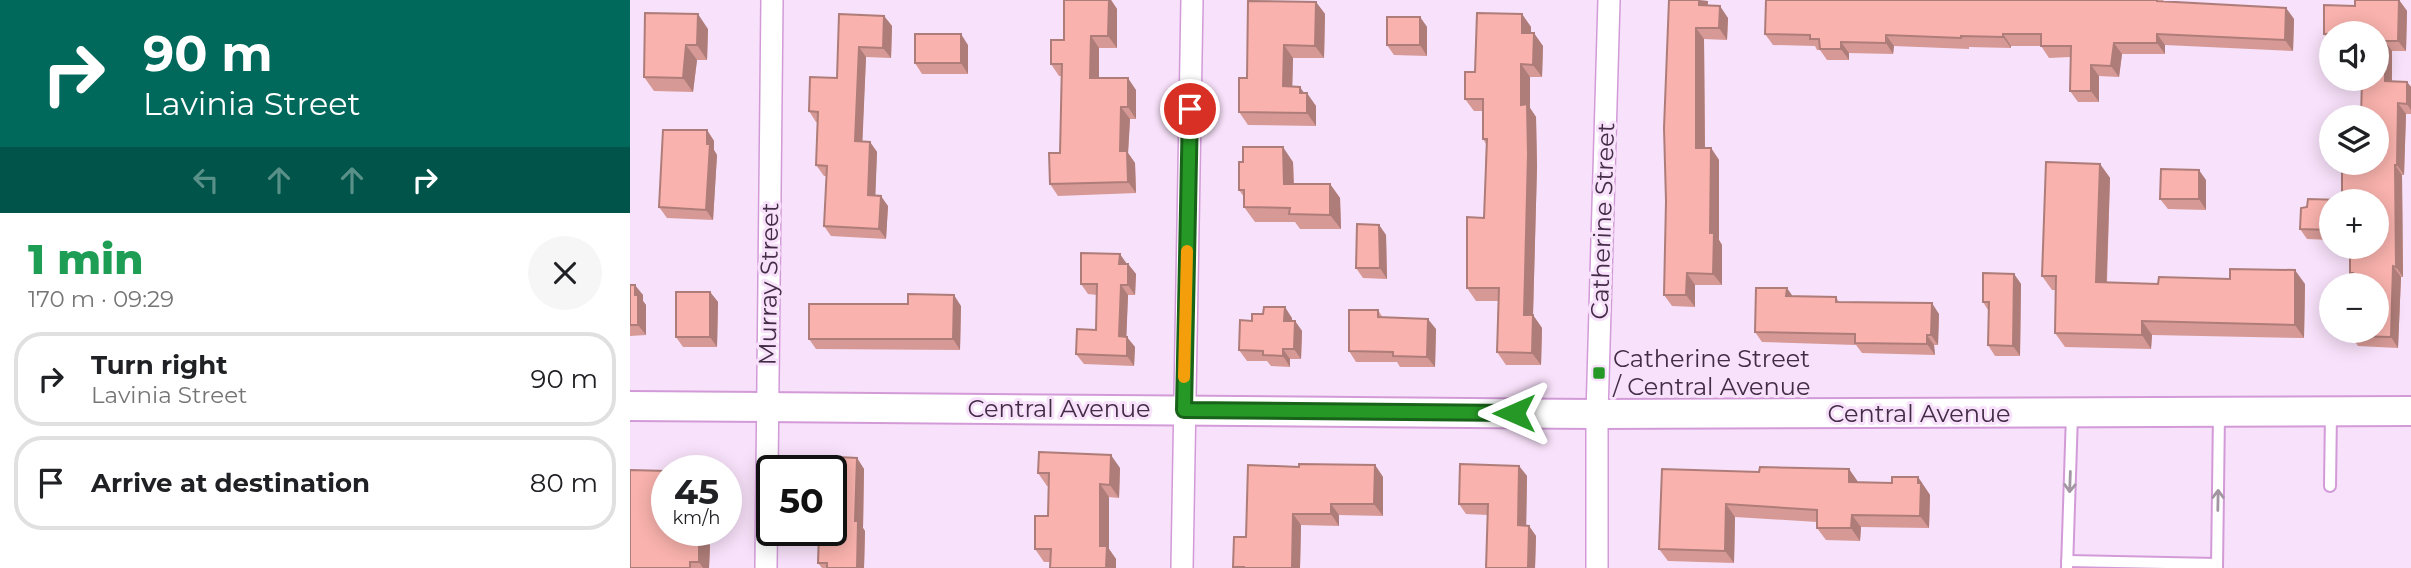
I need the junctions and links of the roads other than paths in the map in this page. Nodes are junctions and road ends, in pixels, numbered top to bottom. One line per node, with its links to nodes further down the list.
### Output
1 (772, 0): 5 (street, Murray Street)
2 (1192, 0): 6 (street)
3 (1609, 0): 10 (street, Catherine Street)
4 (630, 406): 5 (main road, Central Avenue)
5 (768, 407): 6 (main road, Central Avenue); 15 (street, Murray Street)
6 (1184, 410): 10 (main road, Central Avenue); 16 (street)
7 (2331, 411): 8 (main road, Central Avenue); 9 (main road, Central Avenue); 12 (lane)
8 (2411, 411)
9 (2219, 412): 11 (main road, Central Avenue); 14 (lane, one-way to 9)
10 (1597, 414): 11 (main road, Central Avenue); 17 (street, Catherine Street)
11 (2072, 414): 13 (lane, one-way to 13)
12 (2330, 486)
13 (2067, 564): 14 (lane)
14 (2217, 566)
15 (766, 568)
16 (1182, 568)
17 (1597, 568)

